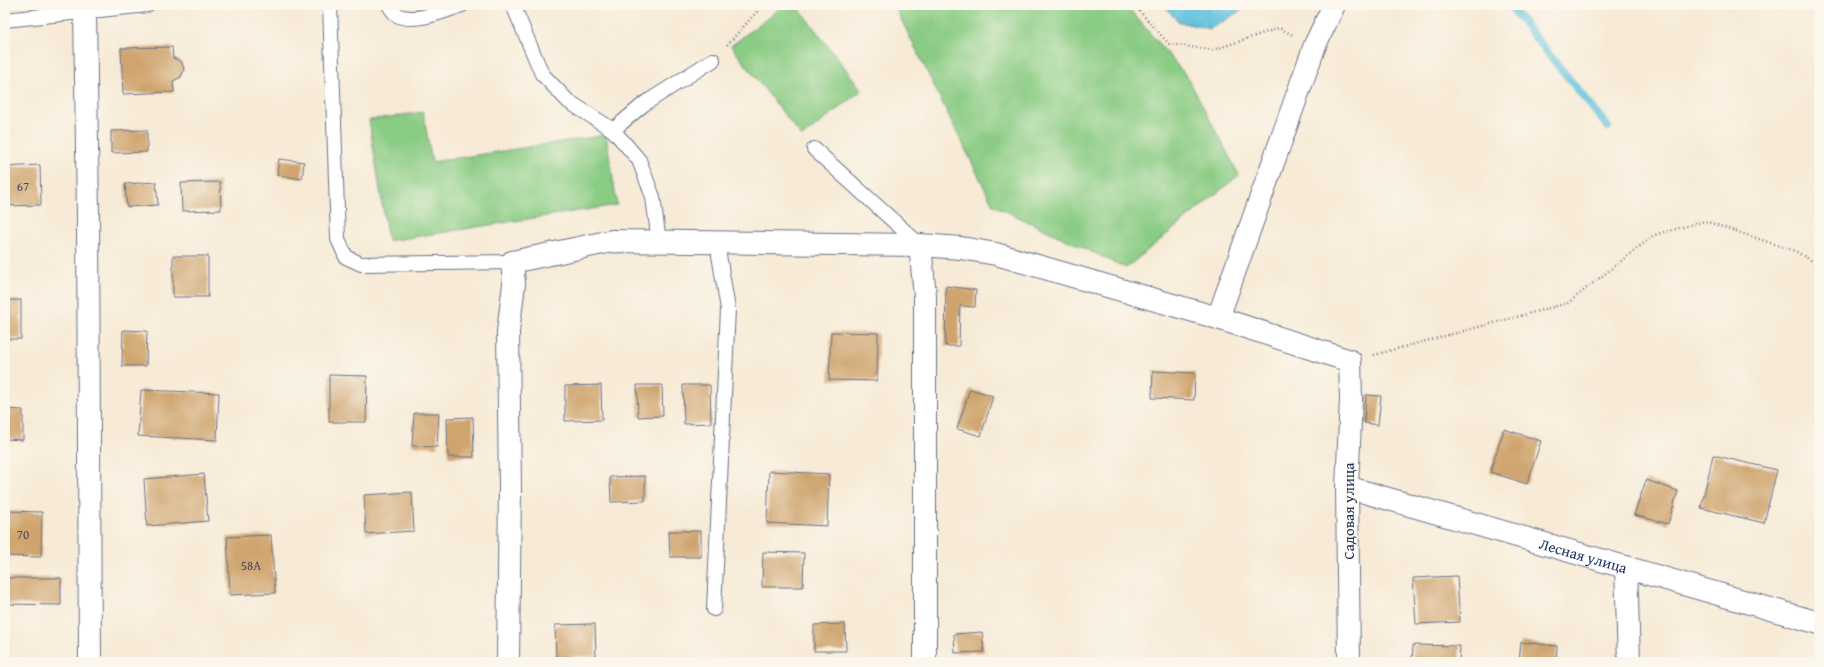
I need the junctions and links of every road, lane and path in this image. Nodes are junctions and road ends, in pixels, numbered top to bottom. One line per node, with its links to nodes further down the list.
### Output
1 (147, 5): 9 (lane)
2 (330, 5): 18 (lane)
3 (389, 5): 4 (lane)
4 (462, 5)
5 (513, 5): 13 (lane)
6 (763, 5): 12 (path)
7 (1134, 5): 11 (path)
8 (1334, 5): 11 (street)
9 (85, 10): 10 (lane); 26 (street)
10 (5, 20)
11 (1315, 45): 20 (street)
12 (713, 60): 13 (lane)
13 (613, 130): 15 (lane)
14 (814, 149): 17 (lane)
15 (659, 242): 16 (street); 18 (street)
16 (717, 243): 17 (street); 24 (lane)
17 (920, 245): 20 (street); 28 (street)
18 (512, 262): 27 (street)
19 (1819, 264): 21 (path)
20 (1218, 318): 21 (street)
21 (1350, 361): 22 (street, Садовая улица)
22 (1347, 487): 23 (street, Лесная улица); 29 (street, Садовая улица)
23 (1626, 567): 25 (street, Лесная улица); 30 (street)
24 (714, 609)
25 (1819, 623)
26 (90, 662)
27 (508, 662)
28 (924, 662)
29 (1349, 662)
30 (1629, 662)

